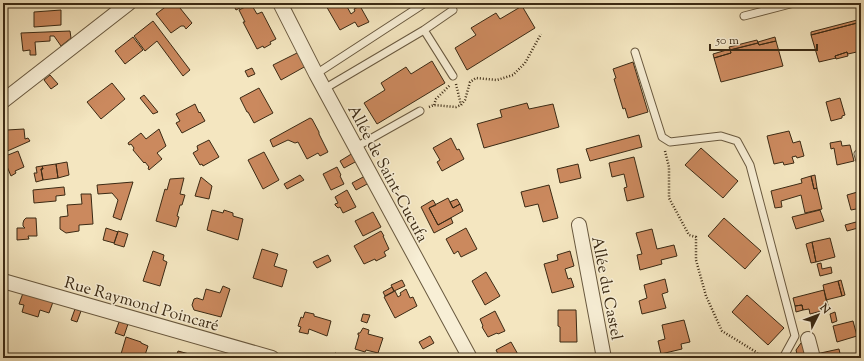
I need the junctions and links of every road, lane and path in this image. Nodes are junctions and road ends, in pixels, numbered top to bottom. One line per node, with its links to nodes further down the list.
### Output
1 (129, 3): 14 (street)
2 (280, 3): 10 (street, Allée de Saint-Cucufa)
3 (425, 3): 10 (lane)
4 (794, 3): 6 (lane)
5 (453, 10): 7 (lane)
6 (744, 16)
7 (424, 30): 11 (lane); 13 (lane)
8 (541, 34): 16 (path)
9 (635, 52): 18 (lane)
10 (316, 74): 13 (street, Allée de Saint-Cucufa)
11 (454, 78): 16 (path)
12 (450, 84): 15 (path)
13 (324, 89): 19 (street, Allée de Saint-Cucufa)
14 (3, 101)
15 (434, 105): 16 (path); 17 (path)
16 (461, 105)
17 (420, 111): 19 (lane)
18 (662, 137): 28 (path); 29 (lane)
19 (356, 147): 26 (street, Allée de Saint-Cucufa)
20 (858, 154): 21 (lane)
21 (861, 164)
22 (579, 225): 27 (street, Allée du Castel)
23 (3, 281): 25 (street, Rue Raymond Poincaré)
24 (808, 339): 30 (street)
25 (272, 358)
26 (470, 358)
27 (604, 358)
28 (761, 358)
29 (784, 358)
30 (813, 358)

